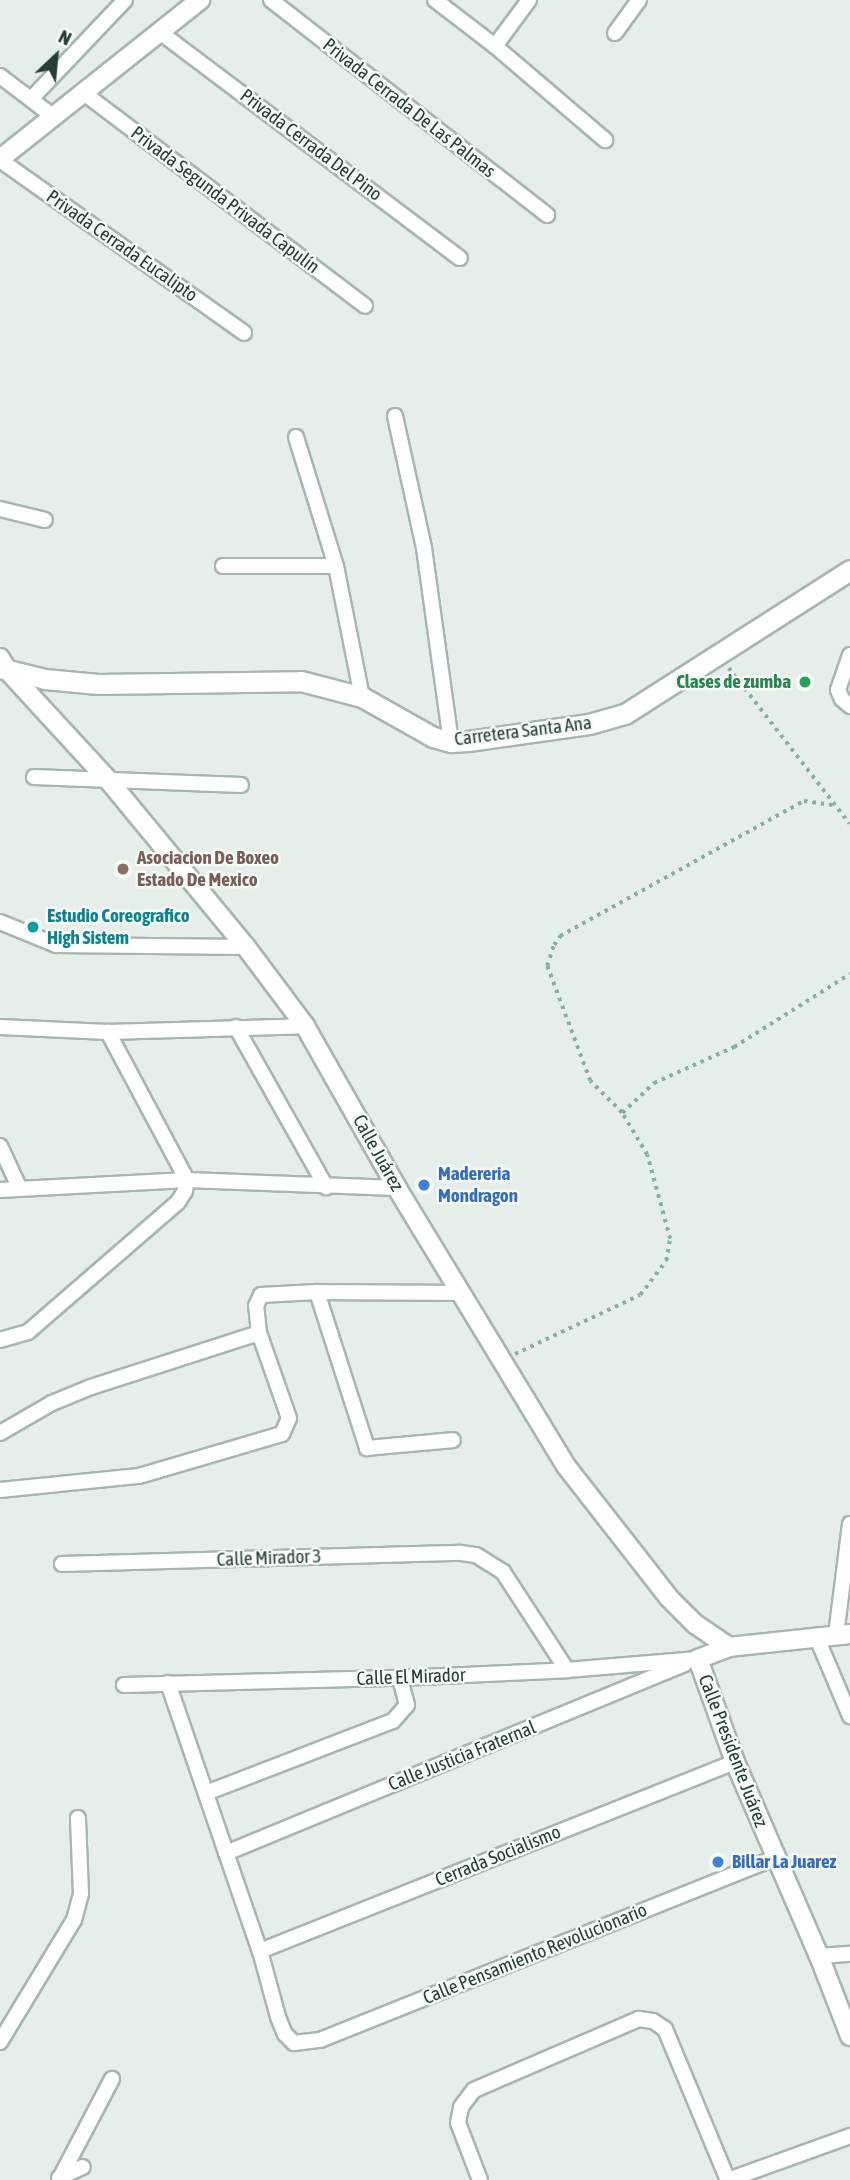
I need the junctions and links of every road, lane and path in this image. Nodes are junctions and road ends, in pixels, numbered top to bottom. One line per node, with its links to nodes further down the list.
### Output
1 (125, 0): 12 (street)
2 (200, 0): 7 (street)
3 (271, 0): 16 (street, Privada Cerrada De Las Palmas)
4 (435, 0): 9 (street)
5 (529, 0): 9 (street)
6 (639, 0): 8 (street)
7 (161, 33): 11 (street); 17 (street, Privada Cerrada Del Pino)
8 (615, 33)
9 (495, 46): 14 (street)
10 (0, 76): 12 (street)
11 (85, 94): 13 (street); 18 (street, Privada Segunda Privada Capulín)
12 (32, 99): 13 (street)
13 (54, 117): 15 (street)
14 (605, 140)
15 (0, 160): 19 (street, Privada Cerrada Eucalipto)
16 (547, 215)
17 (460, 258)
18 (365, 306)
19 (244, 332)
20 (395, 416): 32 (street)
21 (296, 437): 25 (street)
22 (0, 509): 23 (street)
23 (46, 520)
24 (223, 566): 25 (street)
25 (336, 566): 30 (street)
26 (850, 570): 27 (main road, Carretera Santa Ana)
27 (719, 654): 32 (main road, Carretera Santa Ana); 36 (path)
28 (850, 655): 31 (street)
29 (2, 666): 30 (main road, Carretera Santa Ana); 34 (street, Calle Juárez)
30 (362, 697): 32 (main road, Carretera Santa Ana)
31 (850, 706)
32 (451, 741)
33 (34, 777): 34 (street)
34 (109, 781): 35 (street); 39 (street, Calle Juárez)
35 (241, 785)
36 (833, 805): 37 (path); 45 (path)
37 (850, 824)
38 (0, 922): 39 (street)
39 (246, 947): 41 (street, Calle Juárez)
40 (850, 974): 45 (path)
41 (305, 1026): 43 (street); 49 (street, Calle Juárez)
42 (0, 1027): 44 (street)
43 (236, 1027): 44 (street); 48 (street)
44 (108, 1032): 47 (street)
45 (622, 1113): 56 (path)
46 (0, 1146): 50 (street)
47 (187, 1181): 48 (street); 50 (street); 55 (street)
48 (326, 1187): 49 (street)
49 (397, 1188): 53 (street, Calle Juárez)
50 (20, 1189): 51 (street)
51 (0, 1190)
52 (317, 1292): 53 (street); 54 (street); 58 (street)
53 (461, 1293): 56 (street, Calle Juárez)
54 (259, 1333): 57 (street); 59 (street)
55 (0, 1340)
56 (502, 1360): 64 (street, Calle Juárez)
57 (0, 1433)
58 (453, 1440)
59 (0, 1490)
60 (850, 1524): 62 (street)
61 (62, 1564): 66 (street, Calle Mirador 3)
62 (843, 1634): 63 (street)
63 (817, 1638): 64 (street); 70 (street)
64 (729, 1647): 65 (street)
65 (698, 1659): 66 (street, Calle El Mirador); 71 (street, Calle Presidente Juárez); 74 (street, Calle Justicia Fraternal)
66 (567, 1670): 67 (street, Calle El Mirador)
67 (400, 1678): 68 (street, Calle El Mirador); 72 (street)
68 (168, 1683): 69 (street, Calle El Mirador); 72 (street)
69 (124, 1685)
70 (850, 1716)
71 (735, 1762): 75 (street, Calle Presidente Juárez); 76 (street, Cerrada Socialismo)
72 (206, 1793): 74 (street)
73 (78, 1818): 80 (street)
74 (226, 1853): 76 (street)
75 (775, 1858): 76 (street, Calle Pensamiento Revolucionario); 78 (street, Calle Presidente Juárez)
76 (260, 1951)
77 (850, 1954): 78 (street)
78 (819, 1956): 79 (street, Calle Presidente Juárez)
79 (850, 2036)
80 (0, 2042)
81 (112, 2080): 84 (street)
82 (850, 2136): 86 (street)
83 (83, 2167): 84 (street)
84 (57, 2179)
85 (480, 2180): 86 (street)
86 (728, 2180)

